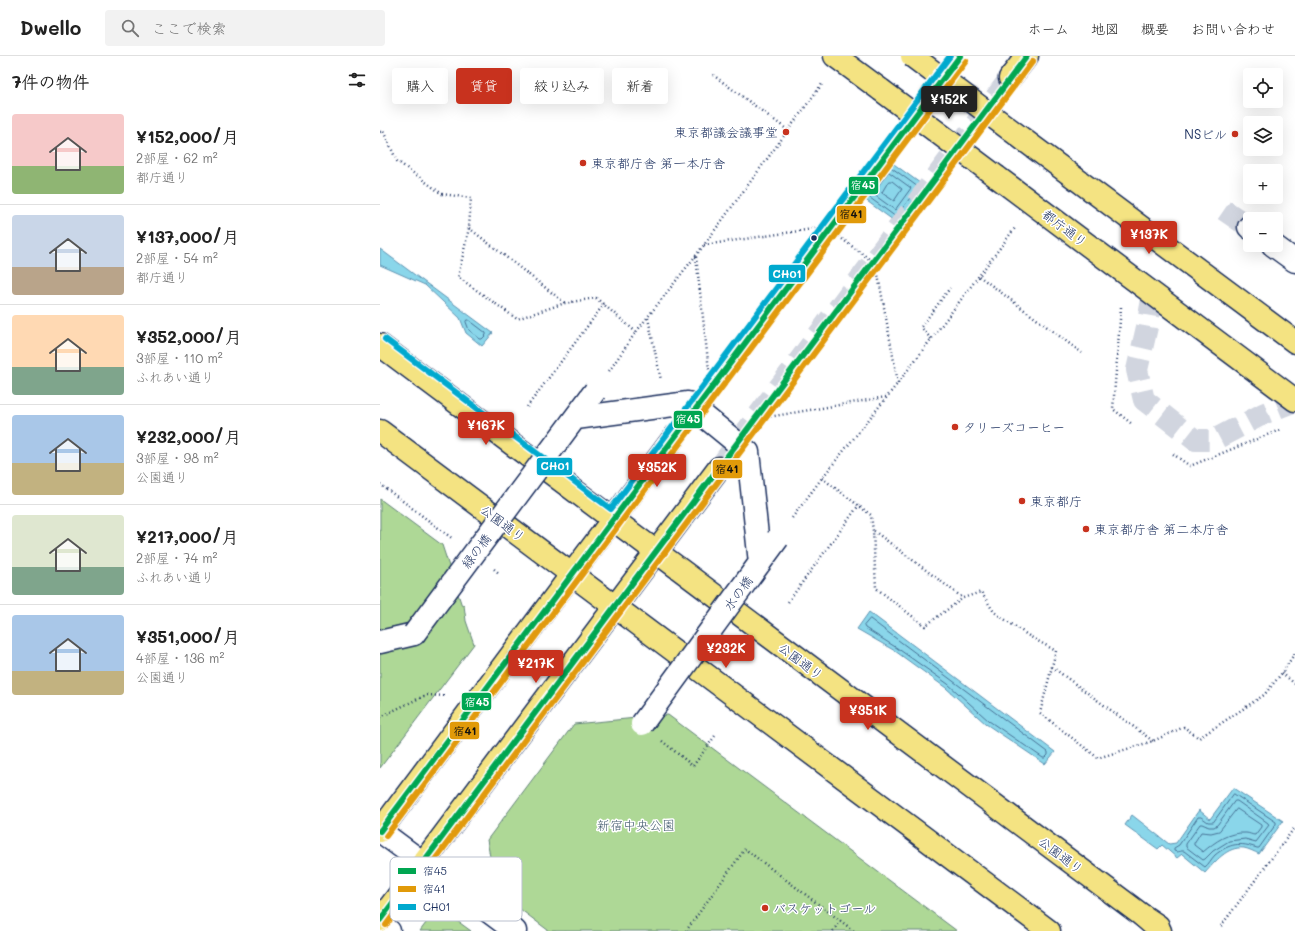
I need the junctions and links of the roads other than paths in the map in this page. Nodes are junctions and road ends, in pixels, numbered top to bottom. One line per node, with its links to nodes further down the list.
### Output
1 (835, 56): 10 (main road, 都庁通り, bridge)
2 (912, 56): 7 (main road, bridge)
3 (1027, 56): 4 (main road)
4 (1010, 78)
5 (1283, 252): 6 (street)
6 (1295, 261)
7 (1295, 342)
8 (380, 345): 15 (main road, 公園通り)
9 (595, 391): 11 (street, 緑の橋, bridge)
10 (1295, 400)
11 (576, 418): 18 (street, bridge); 21 (street, 緑の橋, bridge)
12 (380, 431): 19 (main road, 公園通り)
13 (675, 436): 15 (main road)
14 (719, 468): 17 (main road)
15 (613, 520): 17 (main road, 公園通り); 19 (main road)
16 (778, 538): 18 (street, 水の橋, bridge)
17 (656, 552): 20 (main road); 27 (main road, 公園通り)
18 (760, 563): 22 (street, 水の橋, bridge)
19 (572, 574): 20 (main road, 公園通り); 23 (main road)
20 (615, 606): 25 (main road); 33 (main road, 公園通り)
21 (380, 642)
22 (642, 724)
23 (380, 831): 24 (street)
24 (415, 857)
25 (427, 857)
26 (390, 907): 28 (main road)
27 (1143, 916): 34 (main road); 35 (main road, 公園通り)
28 (380, 920)
29 (501, 921): 32 (street)
30 (380, 924): 31 (street)
31 (389, 931)
32 (515, 931)
33 (1049, 931)
34 (1160, 931)
35 (1166, 931)

